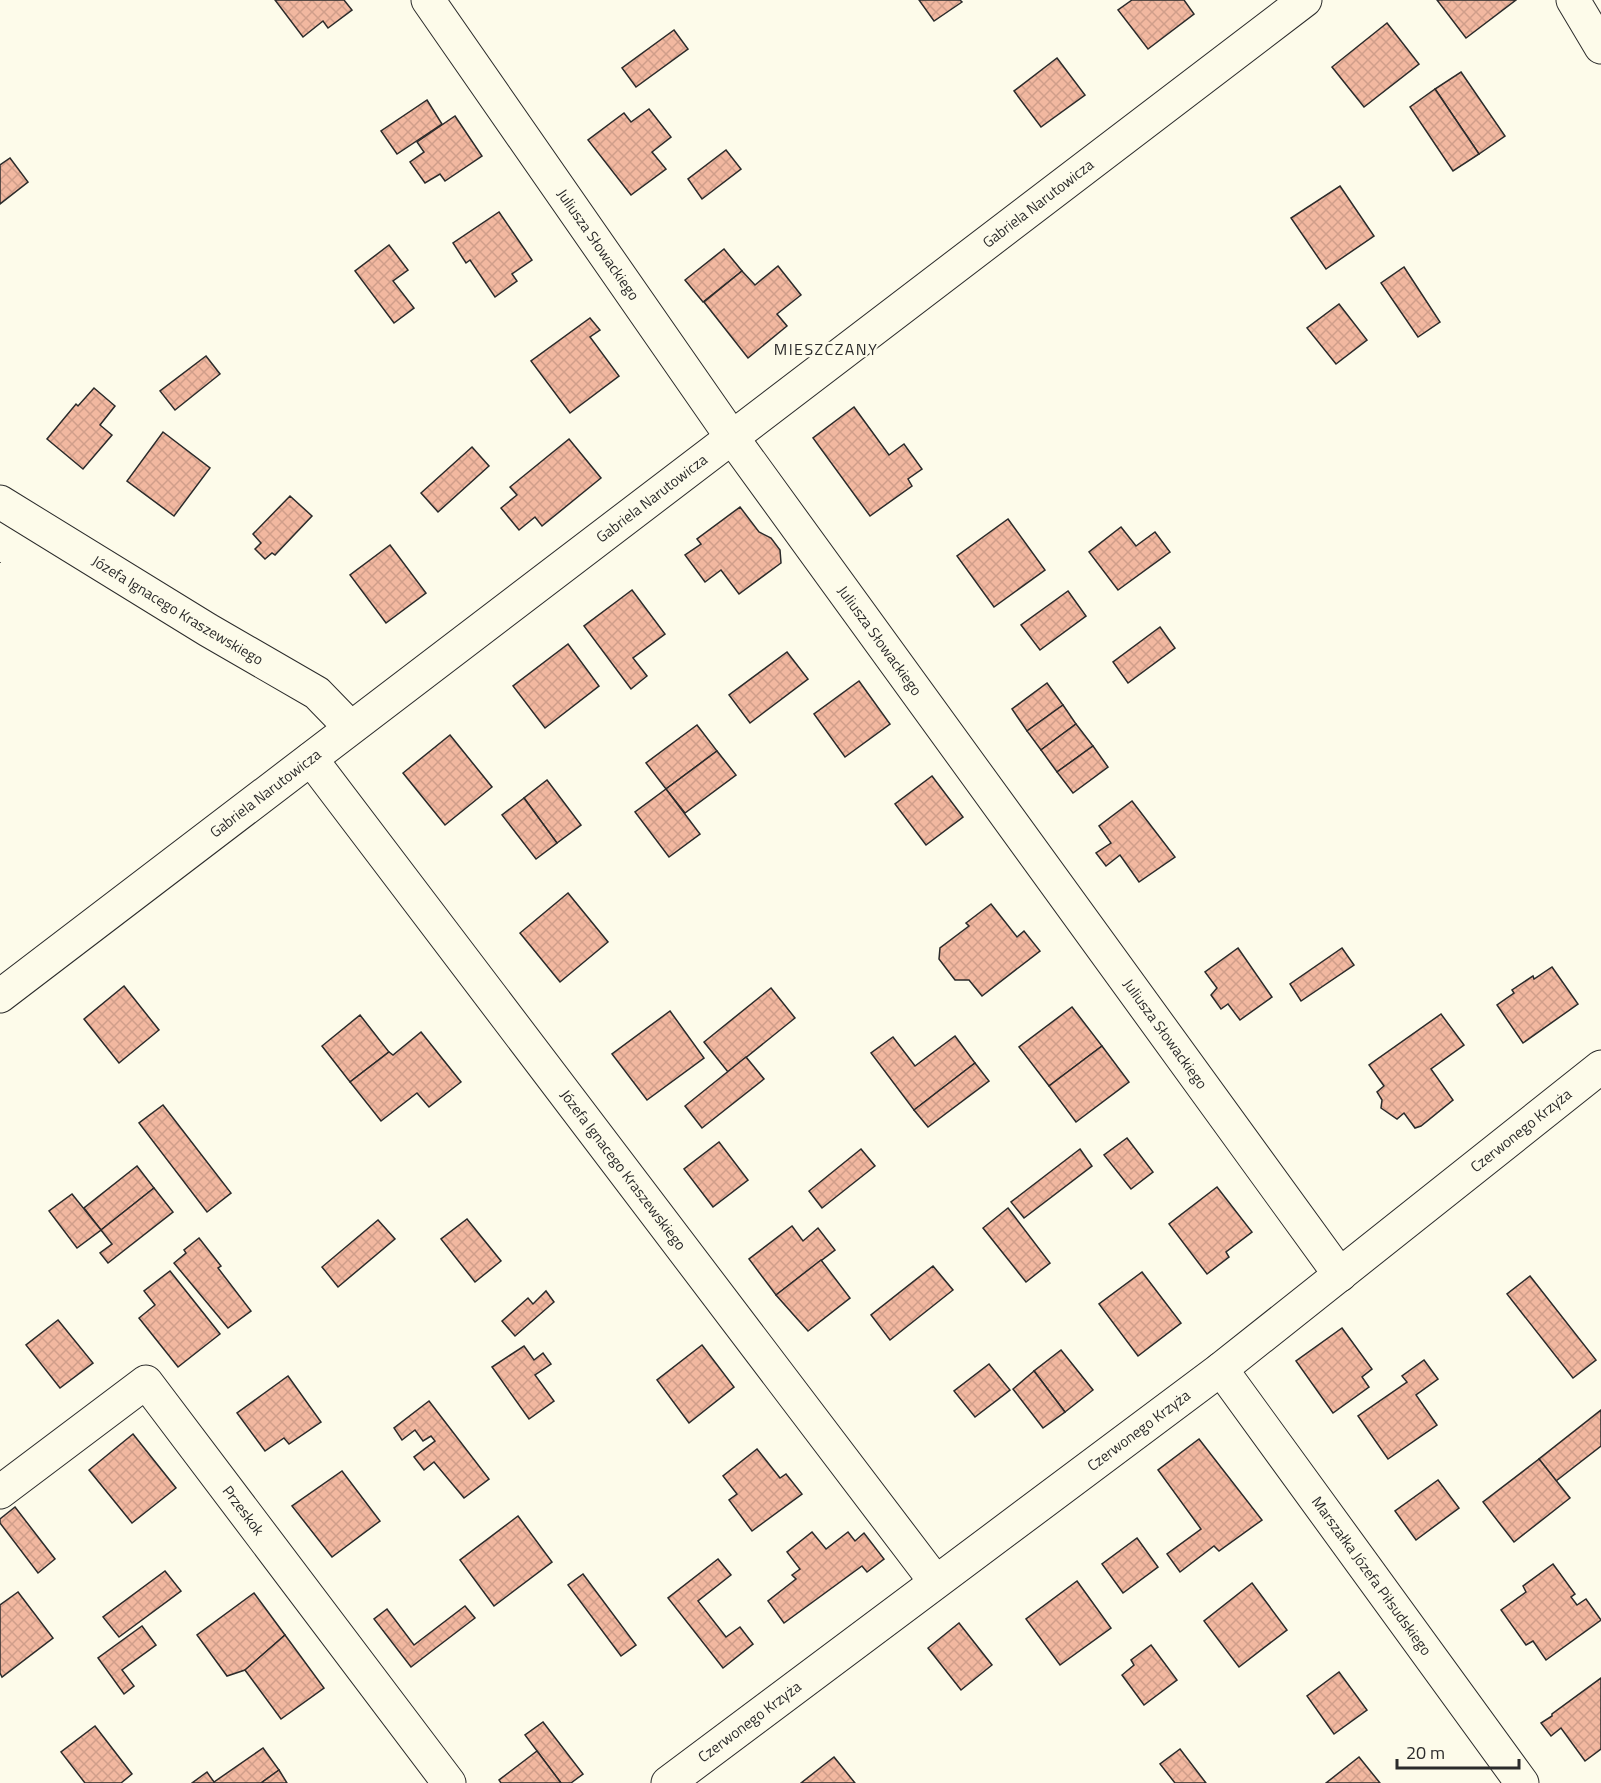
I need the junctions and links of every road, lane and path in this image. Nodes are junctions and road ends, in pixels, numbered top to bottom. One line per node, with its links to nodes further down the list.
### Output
1 (428, 0): 5 (street, Juliusza Słowackiego)
2 (1305, 0): 5 (street, Gabriela Narutowicza)
3 (1573, 0): 4 (street)
4 (1601, 47)
5 (731, 436): 7 (street, Gabriela Narutowicza); 11 (street, Juliusza Słowackiego)
6 (0, 502): 7 (street, Józefa Ignacego Kraszewskiego)
7 (350, 727): 8 (street, Gabriela Narutowicza)
8 (311, 759): 9 (street, Gabriela Narutowicza); 14 (street, Józefa Ignacego Kraszewskiego)
9 (0, 996)
10 (1601, 1067): 11 (street, Czerwonego Krzyża)
11 (1340, 1275): 12 (street, Czerwonego Krzyża)
12 (1221, 1369): 14 (street, Czerwonego Krzyża); 17 (street, Marszałka Józefa Piłsudskiego)
13 (0, 1492): 15 (street, Przeskok)
14 (935, 1581): 16 (street, Czerwonego Krzyża)
15 (449, 1783)
16 (668, 1783)
17 (1522, 1783)

